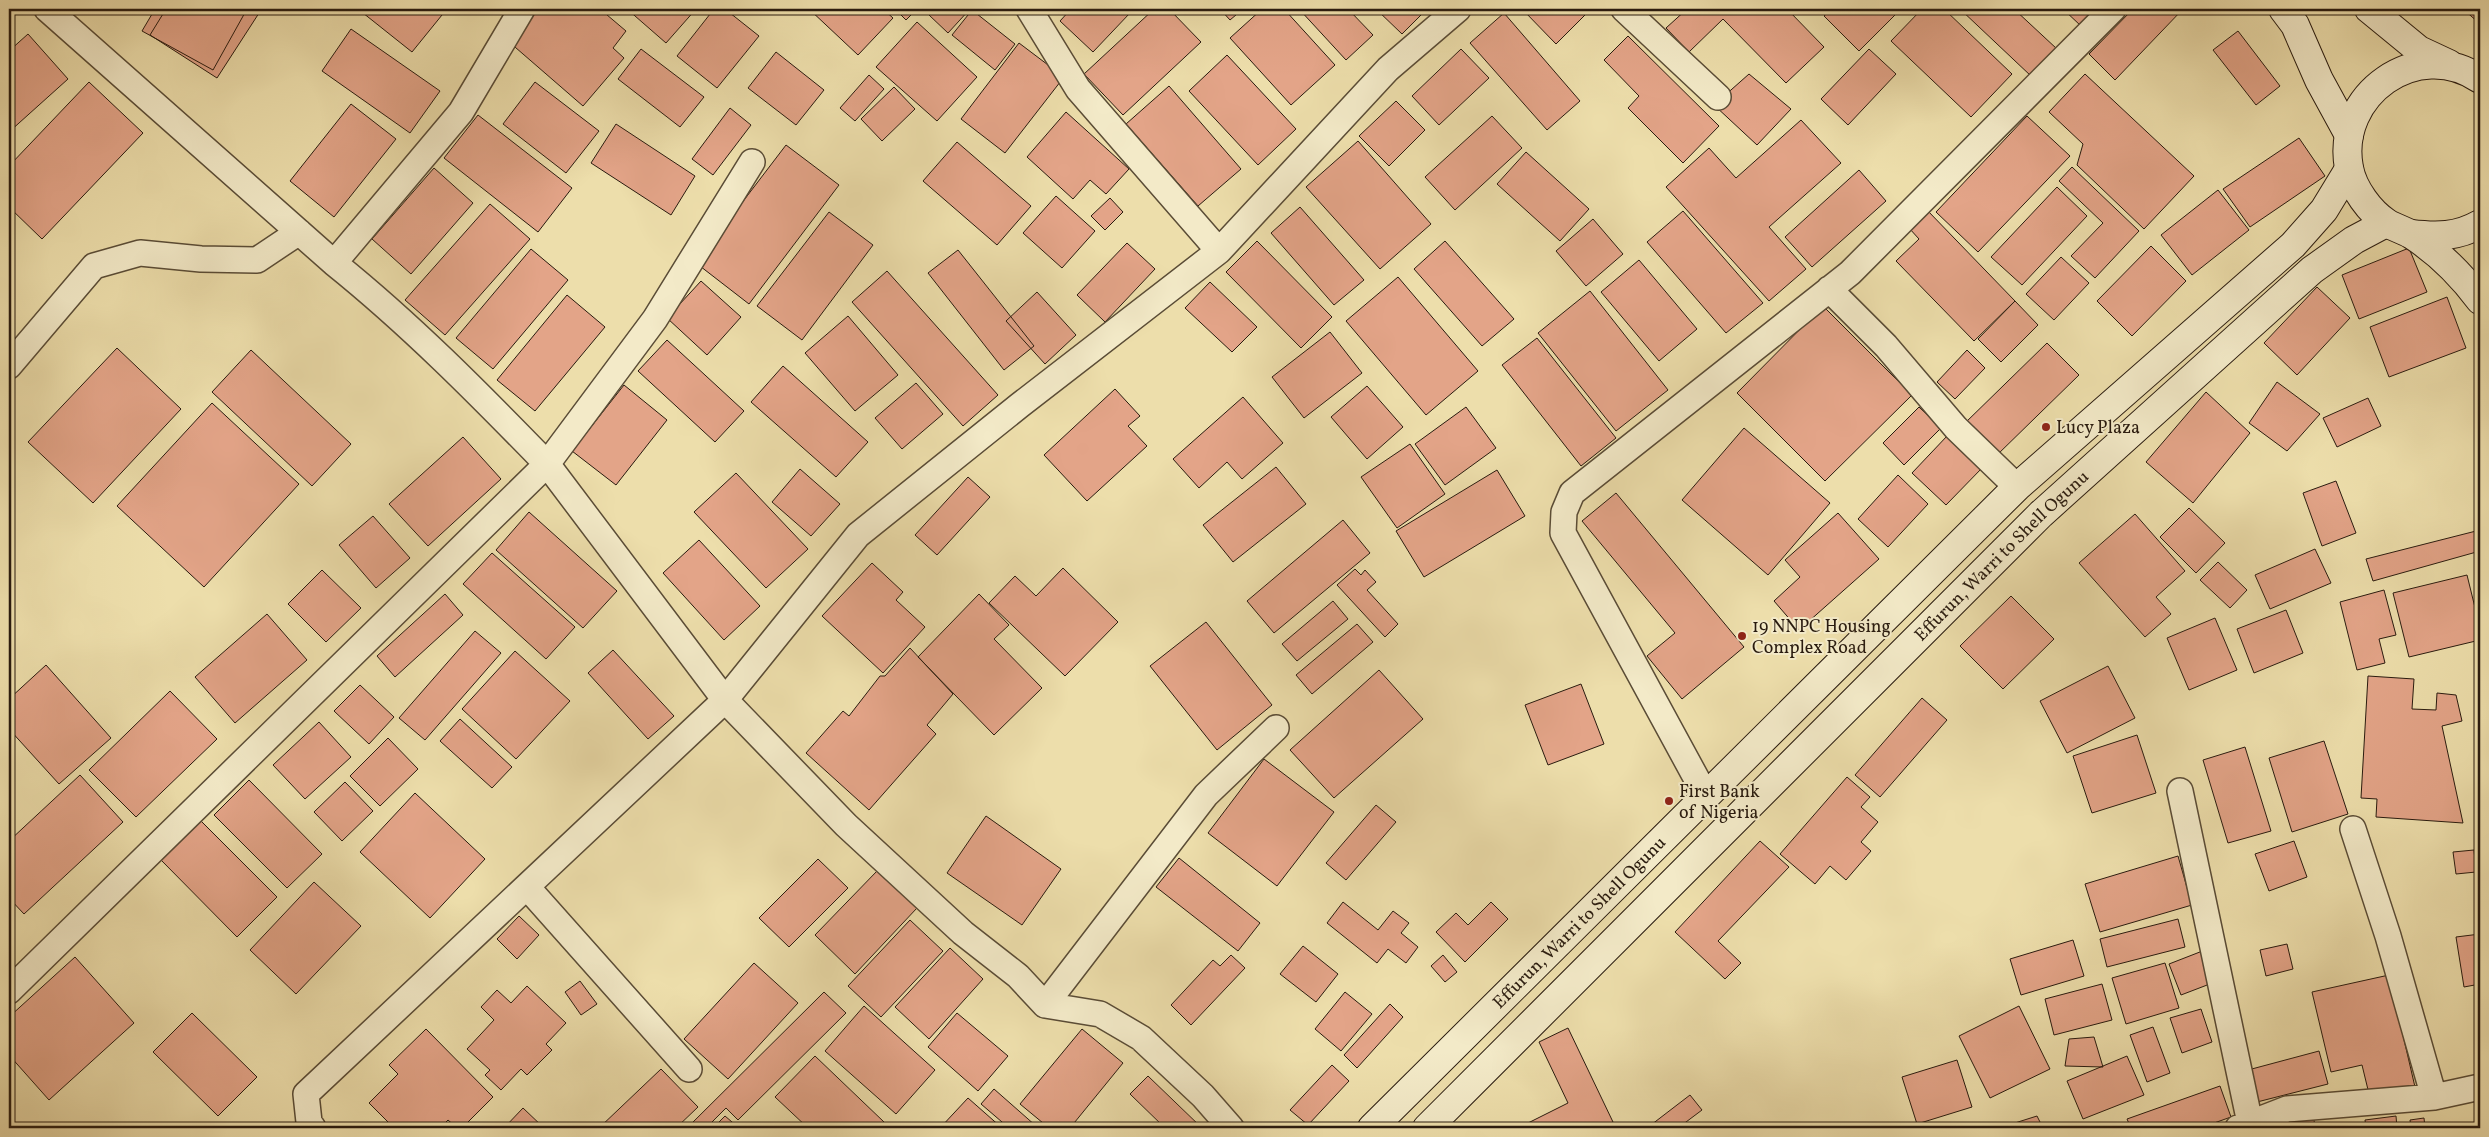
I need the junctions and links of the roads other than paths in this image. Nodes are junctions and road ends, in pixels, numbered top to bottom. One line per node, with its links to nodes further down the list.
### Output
1 (47, 9): 16 (street)
2 (522, 9): 19 (street)
3 (1029, 9): 18 (street)
4 (1458, 9): 18 (street)
5 (1624, 9): 10 (street)
6 (2113, 9): 20 (street)
7 (2283, 9): 11 (street)
8 (2369, 9): 9 (street)
9 (2471, 71): 11 (street)
10 (1718, 97)
11 (2349, 135): 13 (street)
12 (752, 162): 23 (street)
13 (2349, 168): 14 (street); 24 (street, Effurun, Warri to Shell Ogunu)
14 (2386, 223): 17 (street); 40 (street, Effurun, Warri to Shell Ogunu)
15 (2480, 224): 17 (street)
16 (299, 232): 19 (street); 22 (street)
17 (2411, 234): 21 (street)
18 (1219, 251): 25 (street)
19 (334, 263): 23 (street)
20 (1829, 289): 24 (street); 28 (street)
21 (2480, 300)
22 (9, 366)
23 (547, 464): 25 (street); 31 (street)
24 (2017, 487): 28 (street, Effurun, Warri to Shell Ogunu)
25 (725, 700): 30 (street); 32 (street)
26 (1276, 728): 32 (street)
27 (2180, 791): 36 (street)
28 (1706, 796): 39 (street, Effurun, Warri to Shell Ogunu)
29 (2353, 829): 35 (street)
30 (527, 887): 33 (street); 37 (street)
31 (9, 991)
32 (1045, 1005): 38 (street)
33 (689, 1069)
34 (2480, 1087): 35 (street)
35 (2434, 1096): 36 (street)
36 (2244, 1126)
37 (313, 1128)
38 (1231, 1128)
39 (1372, 1128)
40 (1427, 1128)

